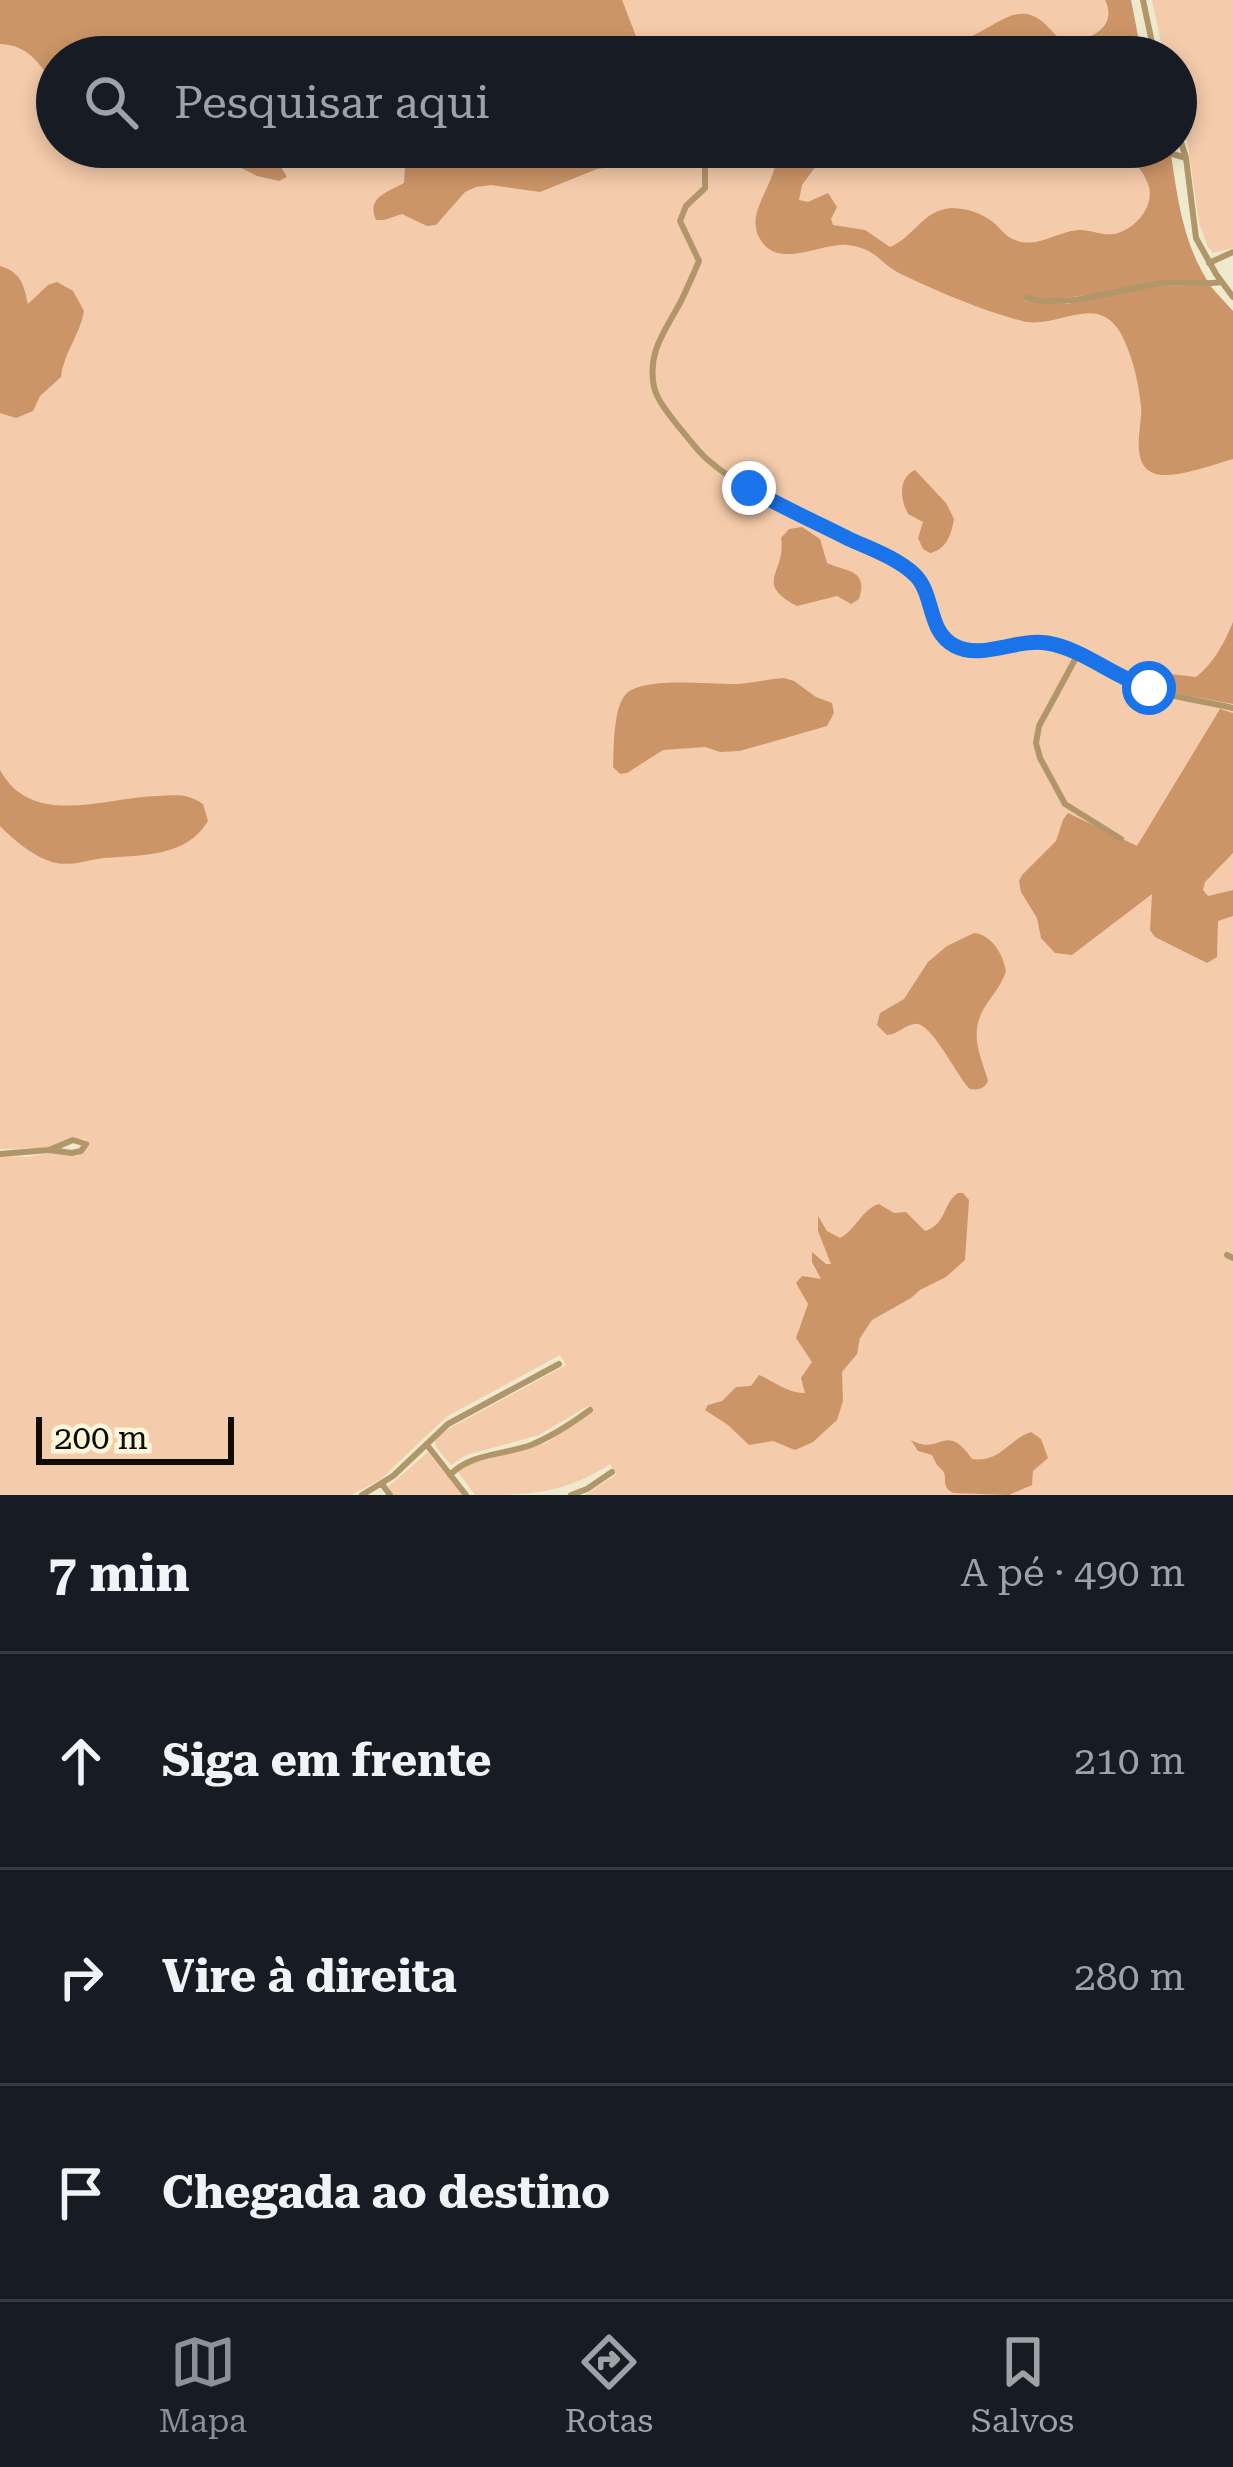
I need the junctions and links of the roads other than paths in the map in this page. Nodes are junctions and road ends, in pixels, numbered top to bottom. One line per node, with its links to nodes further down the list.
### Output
1 (1143, 0): 2 (street)
2 (1151, 36)
3 (1187, 168): 6 (street)
4 (705, 169): 10 (street)
5 (1233, 252): 6 (street)
6 (1209, 263): 7 (street)
7 (1221, 283): 8 (street); 9 (street)
8 (1233, 297)
9 (1026, 298)
10 (1078, 654): 11 (street); 12 (street)
11 (1233, 708)
12 (1121, 838)
13 (49, 1150): 13 (street); 14 (street)
14 (0, 1154)
15 (559, 1364): 17 (street)
16 (590, 1410): 19 (street)
17 (427, 1445): 19 (street); 20 (street)
18 (612, 1472): 24 (street)
19 (450, 1475): 23 (street)
20 (382, 1484): 21 (street); 22 (street)
21 (362, 1495)
22 (390, 1495)
23 (466, 1495)
24 (571, 1495)

